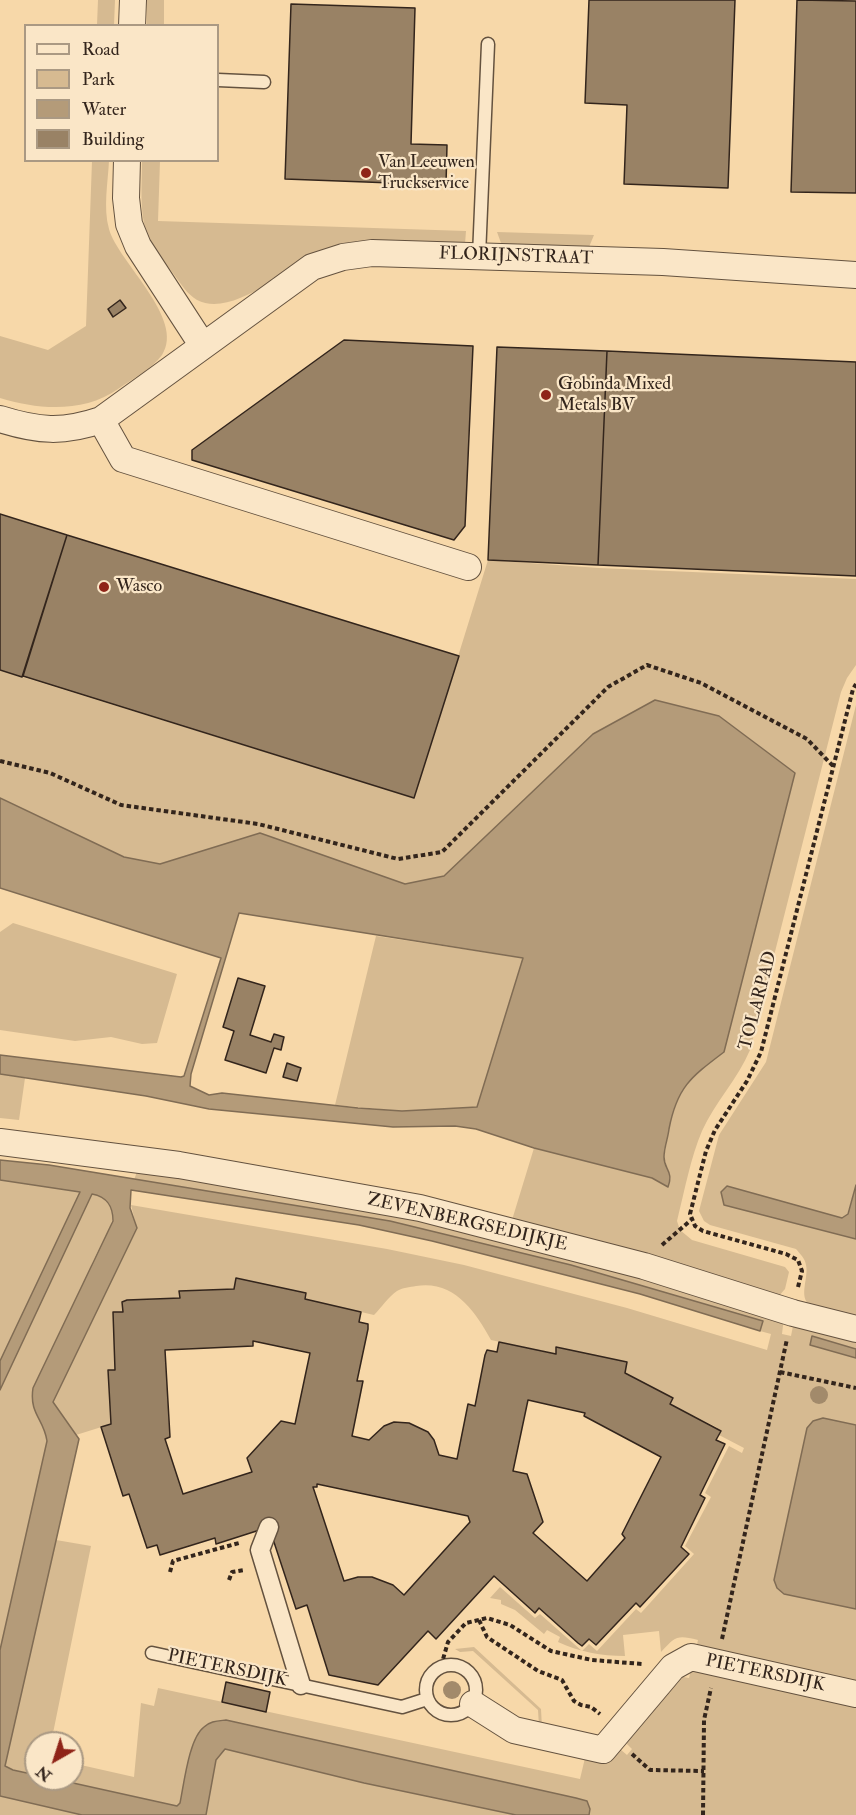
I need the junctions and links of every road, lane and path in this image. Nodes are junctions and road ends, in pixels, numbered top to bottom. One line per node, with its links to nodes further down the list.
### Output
1 (133, 0): 2 (street)
2 (132, 24)
3 (488, 44): 7 (lane)
4 (219, 80): 5 (lane)
5 (264, 82)
6 (127, 162): 9 (street)
7 (478, 256): 8 (street, FLORIJNSTRAAT); 9 (street, FLORIJNSTRAAT)
8 (856, 275)
9 (203, 346): 11 (street, FLORIJNSTRAAT)
10 (0, 420): 11 (street, FLORIJNSTRAAT)
11 (101, 420): 12 (street)
12 (468, 567)
13 (856, 684): 15 (path, TOLARPAD)
14 (0, 761): 15 (path)
15 (834, 766): 17 (path, TOLARPAD)
16 (0, 1142): 18 (street, ZEVENBERGSEDIJKJE)
17 (691, 1220): 18 (path); 19 (path)
18 (644, 1266): 19 (street, ZEVENBERGSEDIJKJE)
19 (793, 1312): 20 (street, ZEVENBERGSEDIJKJE); 21 (path)
20 (856, 1329)
21 (780, 1372): 22 (path); 27 (path)
22 (856, 1388)
23 (268, 1531): 24 (path); 30 (street, PIETERSDIJK)
24 (170, 1572)
25 (479, 1620): 28 (path); 29 (path); 34 (path)
26 (152, 1653): 30 (lane, PIETERSDIJK)
27 (717, 1663): 29 (street, PIETERSDIJK); 31 (street, PIETERSDIJK); 35 (path)
28 (441, 1666): 32 (lane); 33 (lane)
29 (673, 1667): 34 (street)
30 (301, 1685): 32 (lane, PIETERSDIJK)
31 (856, 1694)
32 (427, 1699): 33 (lane)
33 (473, 1704): 34 (street)
34 (616, 1734): 35 (path)
35 (704, 1771): 36 (path)
36 (703, 1815)

